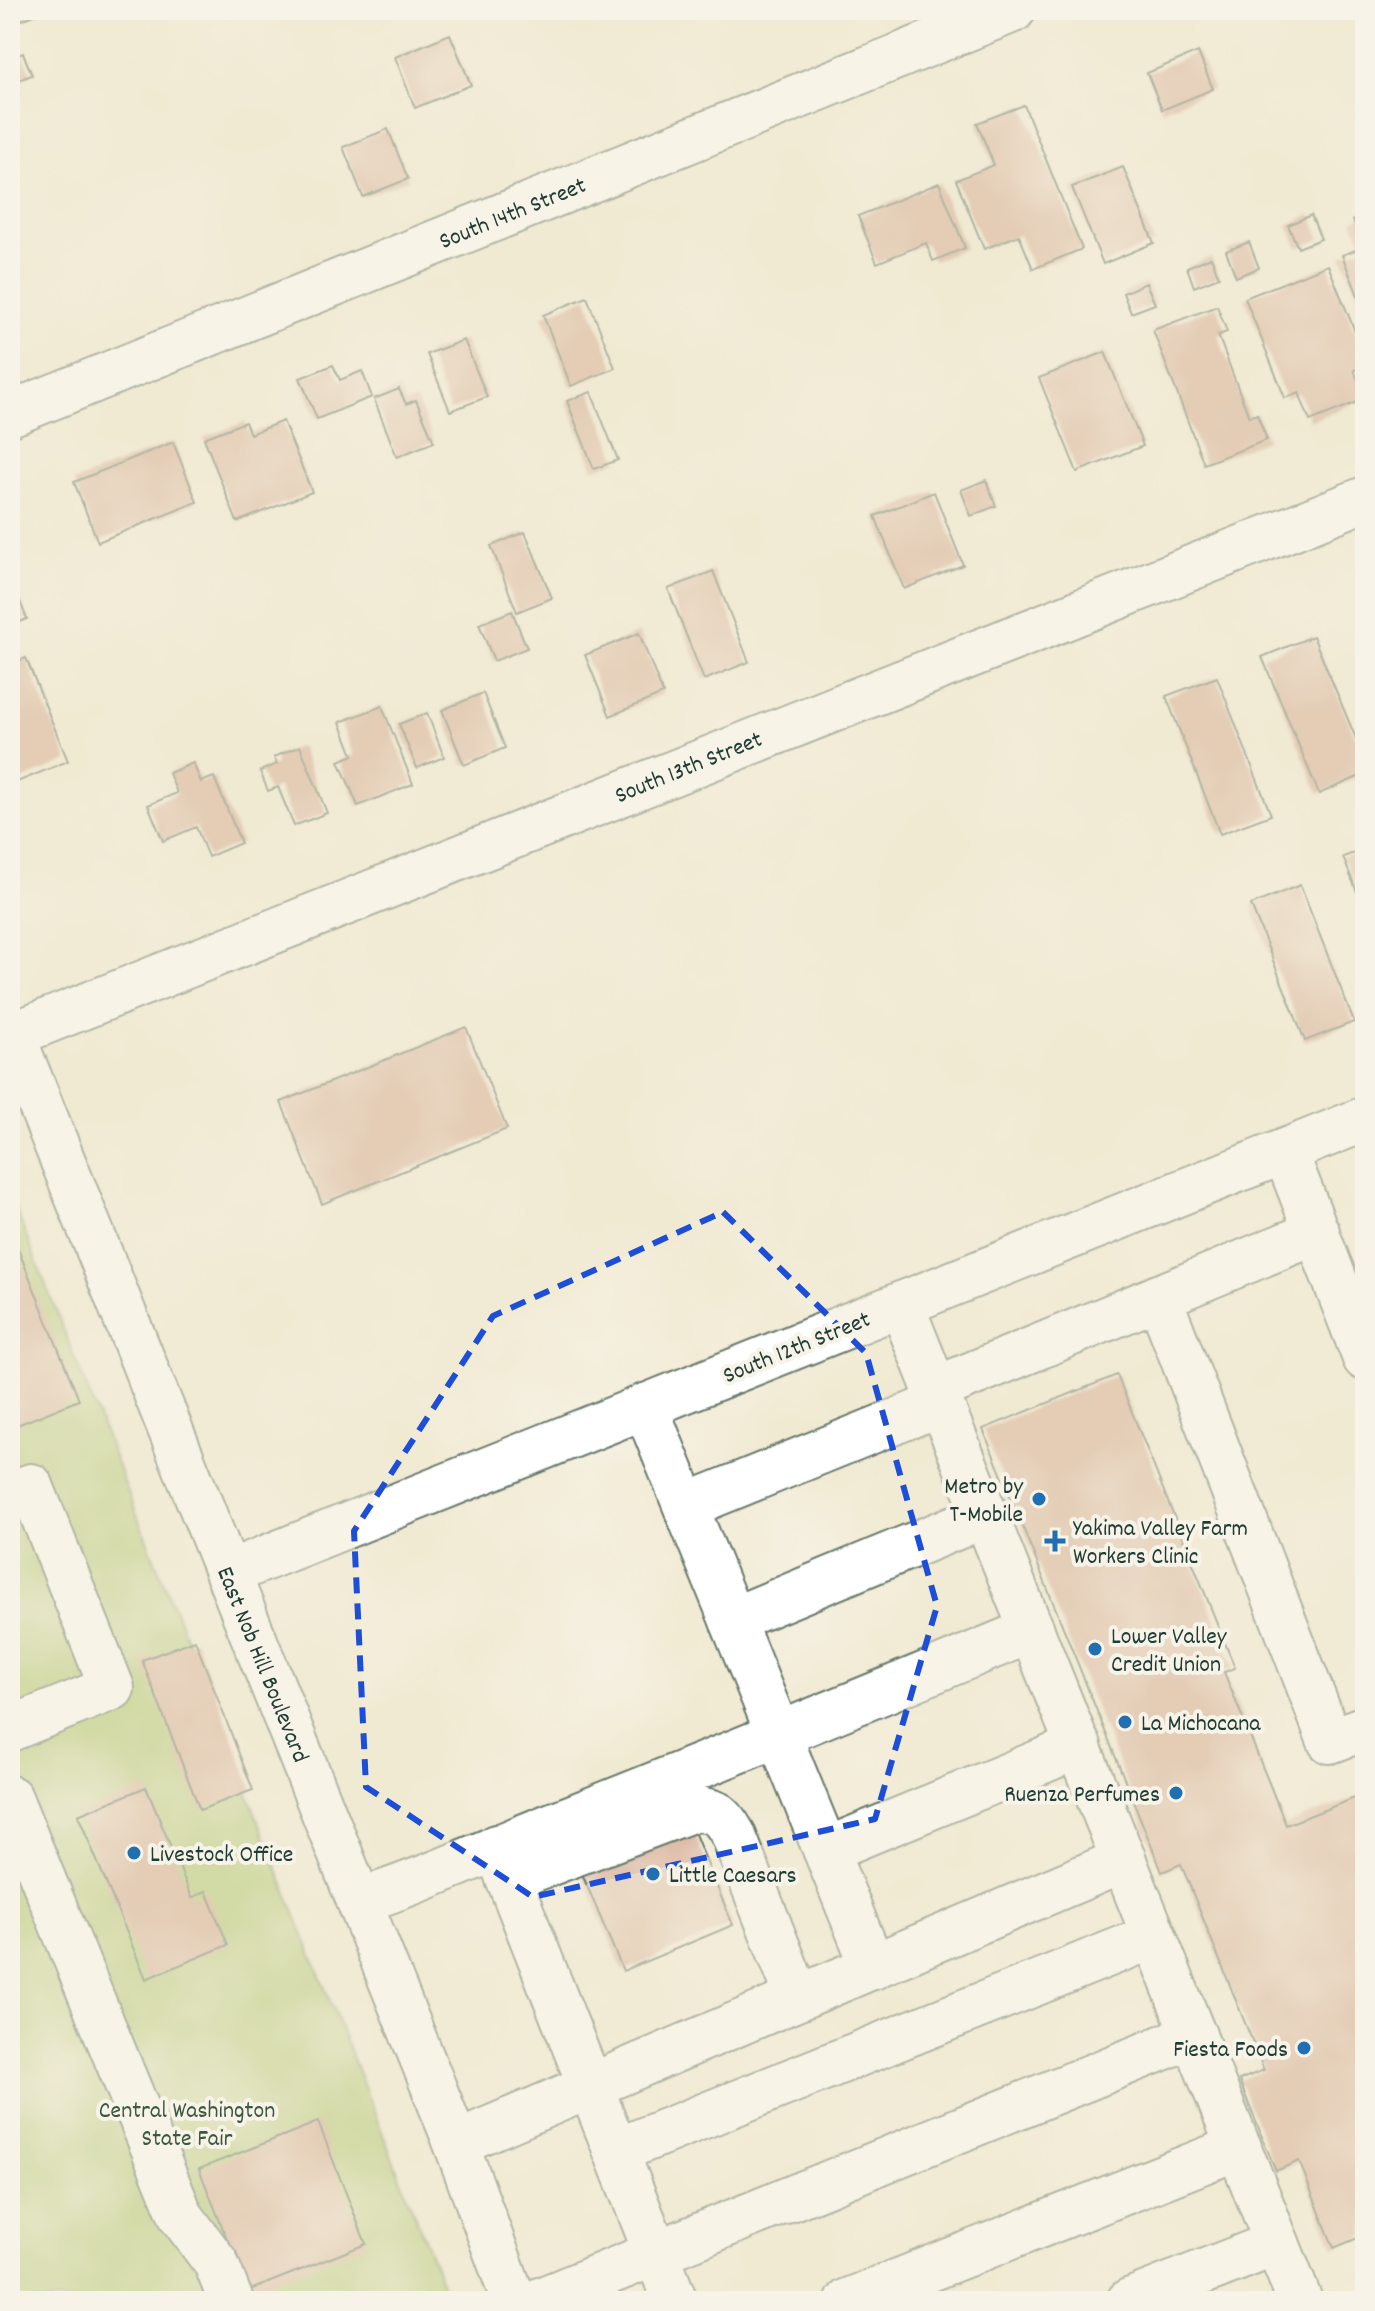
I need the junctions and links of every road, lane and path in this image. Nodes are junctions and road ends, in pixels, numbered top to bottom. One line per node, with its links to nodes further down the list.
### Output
1 (1013, 10): 2 (street, South 14th Street)
2 (10, 414)
3 (1365, 499): 4 (street, South 13th Street)
4 (11, 1032): 16 (street, East Nob Hill Boulevard)
5 (1365, 1119): 6 (street, South 12th Street)
6 (1285, 1151): 7 (street); 9 (street, South 12th Street)
7 (1317, 1232): 8 (street); 10 (street)
8 (1159, 1297): 11 (street); 19 (street)
9 (901, 1304): 11 (street); 12 (street, South 12th Street)
10 (1365, 1358)
11 (938, 1396): 14 (street); 15 (street)
12 (645, 1406): 14 (street); 16 (street, South 12th Street)
13 (10, 1495): 20 (street)
14 (686, 1506): 17 (street)
15 (986, 1515): 17 (street); 18 (street)
16 (228, 1573): 27 (street, East Nob Hill Boulevard)
17 (732, 1620): 21 (street)
18 (1032, 1630): 21 (street); 22 (street)
19 (1365, 1728)
20 (10, 1729)
21 (779, 1736): 24 (street); 26 (street)
22 (1079, 1746): 24 (street); 25 (street)
23 (10, 1798): 38 (street)
24 (826, 1850): 29 (street)
25 (1124, 1860): 28 (street); 29 (street)
26 (502, 1863): 27 (street); 30 (street); 32 (street)
27 (359, 1901): 33 (street, East Nob Hill Boulevard)
28 (1154, 1936): 31 (street); 35 (street)
29 (873, 1967): 30 (street)
30 (798, 1998): 32 (street)
31 (1194, 2035): 34 (street); 37 (street)
32 (590, 2086): 33 (street); 35 (street)
33 (456, 2143): 39 (street, East Nob Hill Boulevard)
34 (1239, 2147): 36 (street); 42 (street)
35 (616, 2151): 37 (street)
36 (1277, 2243): 43 (street); 44 (street)
37 (655, 2252): 40 (street); 41 (street)
38 (231, 2301)
39 (514, 2301)
40 (538, 2301)
41 (675, 2301)
42 (848, 2301)
43 (1129, 2301)
44 (1300, 2301)

